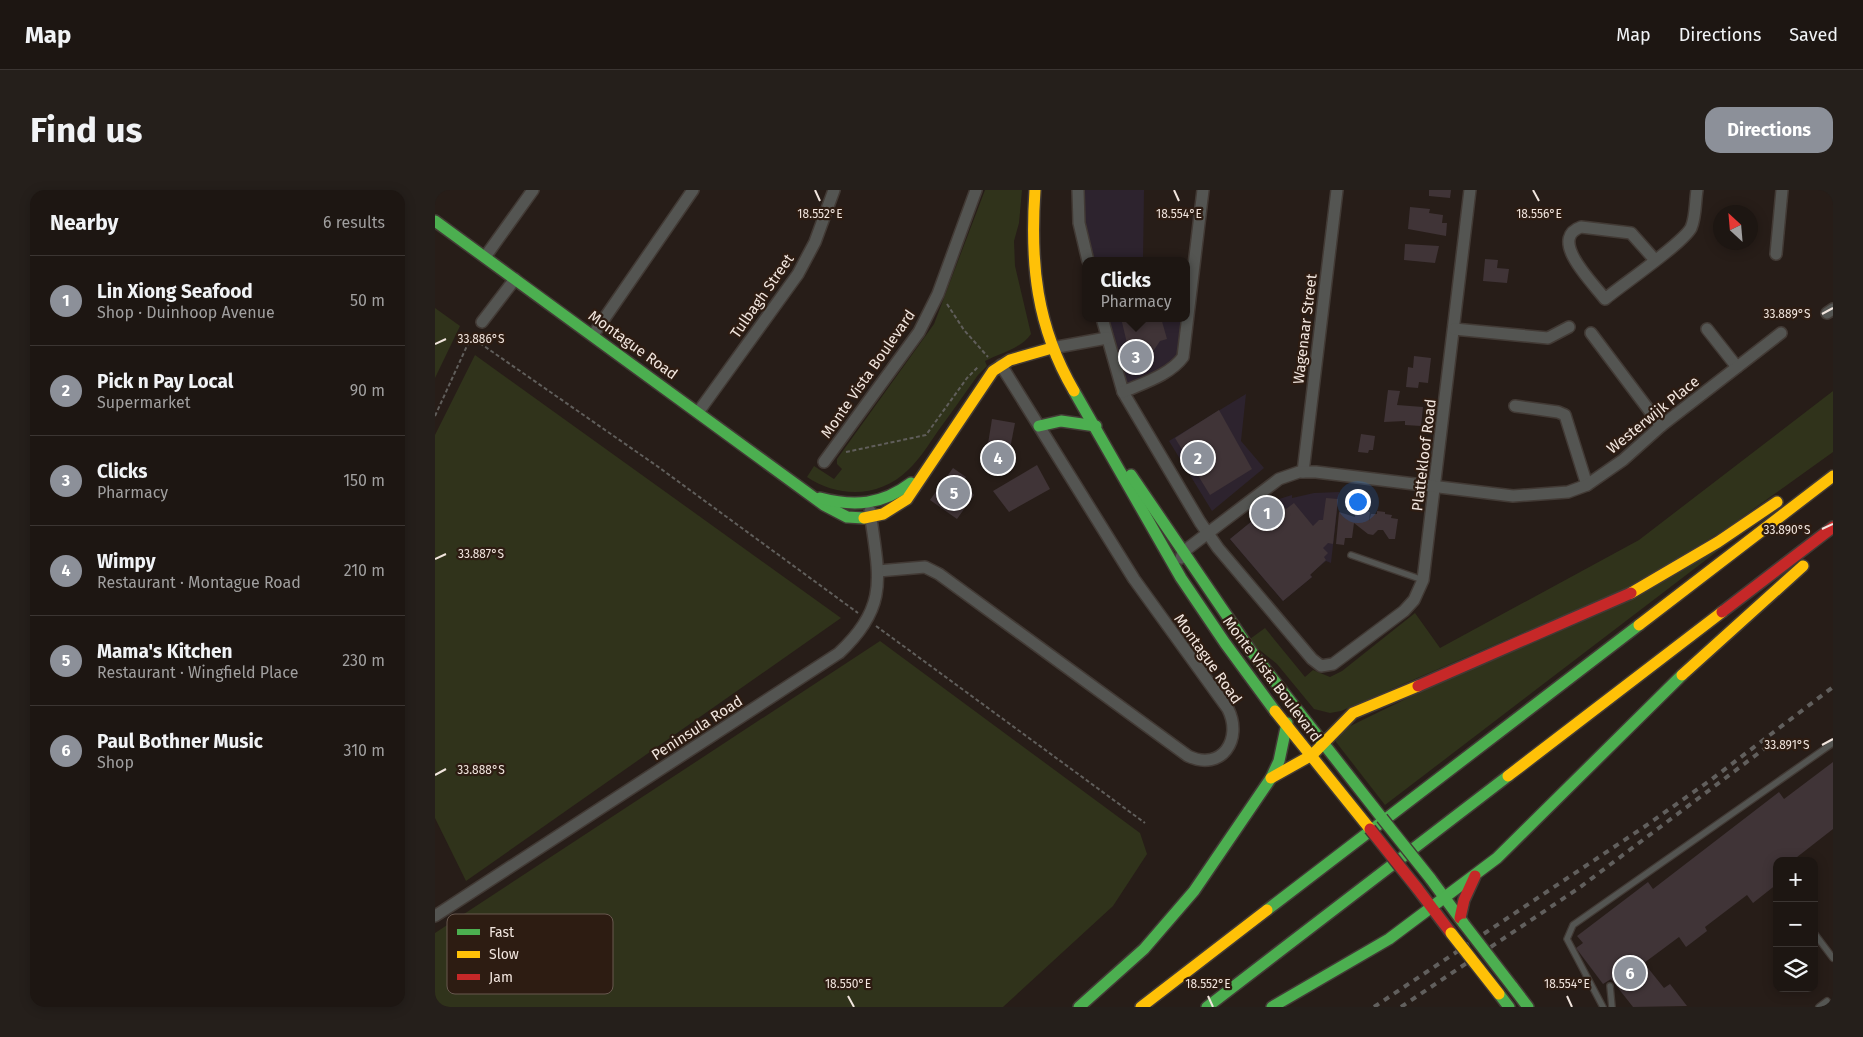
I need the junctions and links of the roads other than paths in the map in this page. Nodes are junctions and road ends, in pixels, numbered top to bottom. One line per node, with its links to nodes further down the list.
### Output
1 (533, 190): 14 (street)
2 (693, 190): 27 (street)
3 (834, 190): 34 (street, Tulbagh Street)
4 (977, 190): 39 (street, Monte Vista Boulevard)
5 (1035, 190): 29 (main road, Monte Vista Boulevard)
6 (1078, 190): 15 (street)
7 (1203, 190): 18 (street)
8 (1337, 190): 42 (street, Wagenaar Street)
9 (1470, 190): 23 (street, Plattekloof Road)
10 (1697, 190): 16 (street)
11 (1782, 190): 13 (street)
12 (435, 221): 14 (main road, Montague Road)
13 (1776, 254)
14 (485, 257): 17 (main road, Montague Road)
15 (1087, 257)
16 (1655, 260): 16 (street)
17 (515, 278): 19 (street); 27 (main road, Montague Road)
18 (1190, 299)
19 (482, 322)
20 (1103, 322): 28 (street)
21 (1187, 322): 32 (street)
22 (1569, 327): 23 (street)
23 (1454, 329): 46 (street, Plattekloof Road)
24 (1707, 329): 31 (street)
25 (1591, 333): 37 (street)
26 (1781, 333): 31 (street, Westerwijk Place)
27 (593, 335): 34 (main road, Montague Road)
28 (1107, 338): 29 (street); 32 (street)
29 (1052, 348): 30 (main road); 36 (main road, Monte Vista Boulevard)
30 (1001, 365): 35 (street, Montague Road); 41 (main road)
31 (1737, 367): 37 (street, Westerwijk Place)
32 (1123, 392): 52 (street)
33 (1515, 406): 44 (street)
34 (699, 411): 47 (main road, Montague Road)
35 (1039, 426): 36 (main road); 56 (street, Montague Road)
36 (1096, 426): 38 (main road, Monte Vista Boulevard)
37 (1661, 426): 44 (street, Westerwijk Place)
38 (1111, 454): 54 (main road, Monte Vista Boulevard); 57 (main road, Monte Vista Boulevard)
39 (824, 462)
40 (1833, 463): 45 (main road)
41 (927, 468): 49 (main road); 50 (main road)
42 (1303, 472): 46 (street, Westerwijk Place); 52 (street)
43 (1833, 476): 74 (main road)
44 (1587, 485): 46 (street, Westerwijk Place)
45 (1801, 486)
46 (1435, 487): 58 (street, Plattekloof Road)
47 (813, 495): 49 (main road, Montague Road); 50 (main road, Montague Road)
48 (1784, 497): 61 (main road)
49 (869, 504): 50 (street, Peninsula Road)
50 (871, 518): 56 (street, Peninsula Road)
51 (1833, 527): 75 (main road)
52 (1208, 534): 54 (street); 58 (street, Plattekloof Road)
53 (1833, 538): 64 (main road)
54 (1183, 552): 57 (street); 61 (main road, Monte Vista Boulevard)
55 (1351, 555): 58 (lane)
56 (878, 571): 67 (street, Peninsula Road)
57 (1181, 578): 59 (main road, Monte Vista Boulevard)
58 (1423, 580)
59 (1287, 723): 62 (main road, Monte Vista Boulevard); 63 (main road)
60 (1833, 743): 79 (lane)
61 (1325, 744): 62 (main road); 65 (main road, Monte Vista Boulevard, bridge)
62 (1311, 756): 63 (main road); 66 (main road, Monte Vista Boulevard, bridge)
63 (1271, 778): 73 (main road)
64 (1475, 876): 65 (main road); 68 (main road)
65 (1444, 897): 66 (main road); 68 (main road, Monte Vista Boulevard)
66 (1432, 908): 76 (main road); 77 (main road, Monte Vista Boulevard, bridge)
67 (435, 916)
68 (1462, 921): 78 (main road, Monte Vista Boulevard, bridge)
69 (1818, 938): 70 (lane)
70 (1833, 958)
71 (1610, 986): 80 (lane)
72 (1827, 1001): 81 (lane)
73 (1079, 1007)
74 (1141, 1007)
75 (1207, 1007)
76 (1273, 1007)
77 (1509, 1007)
78 (1528, 1007)
79 (1603, 1007)
80 (1612, 1007)
81 (1819, 1007)

